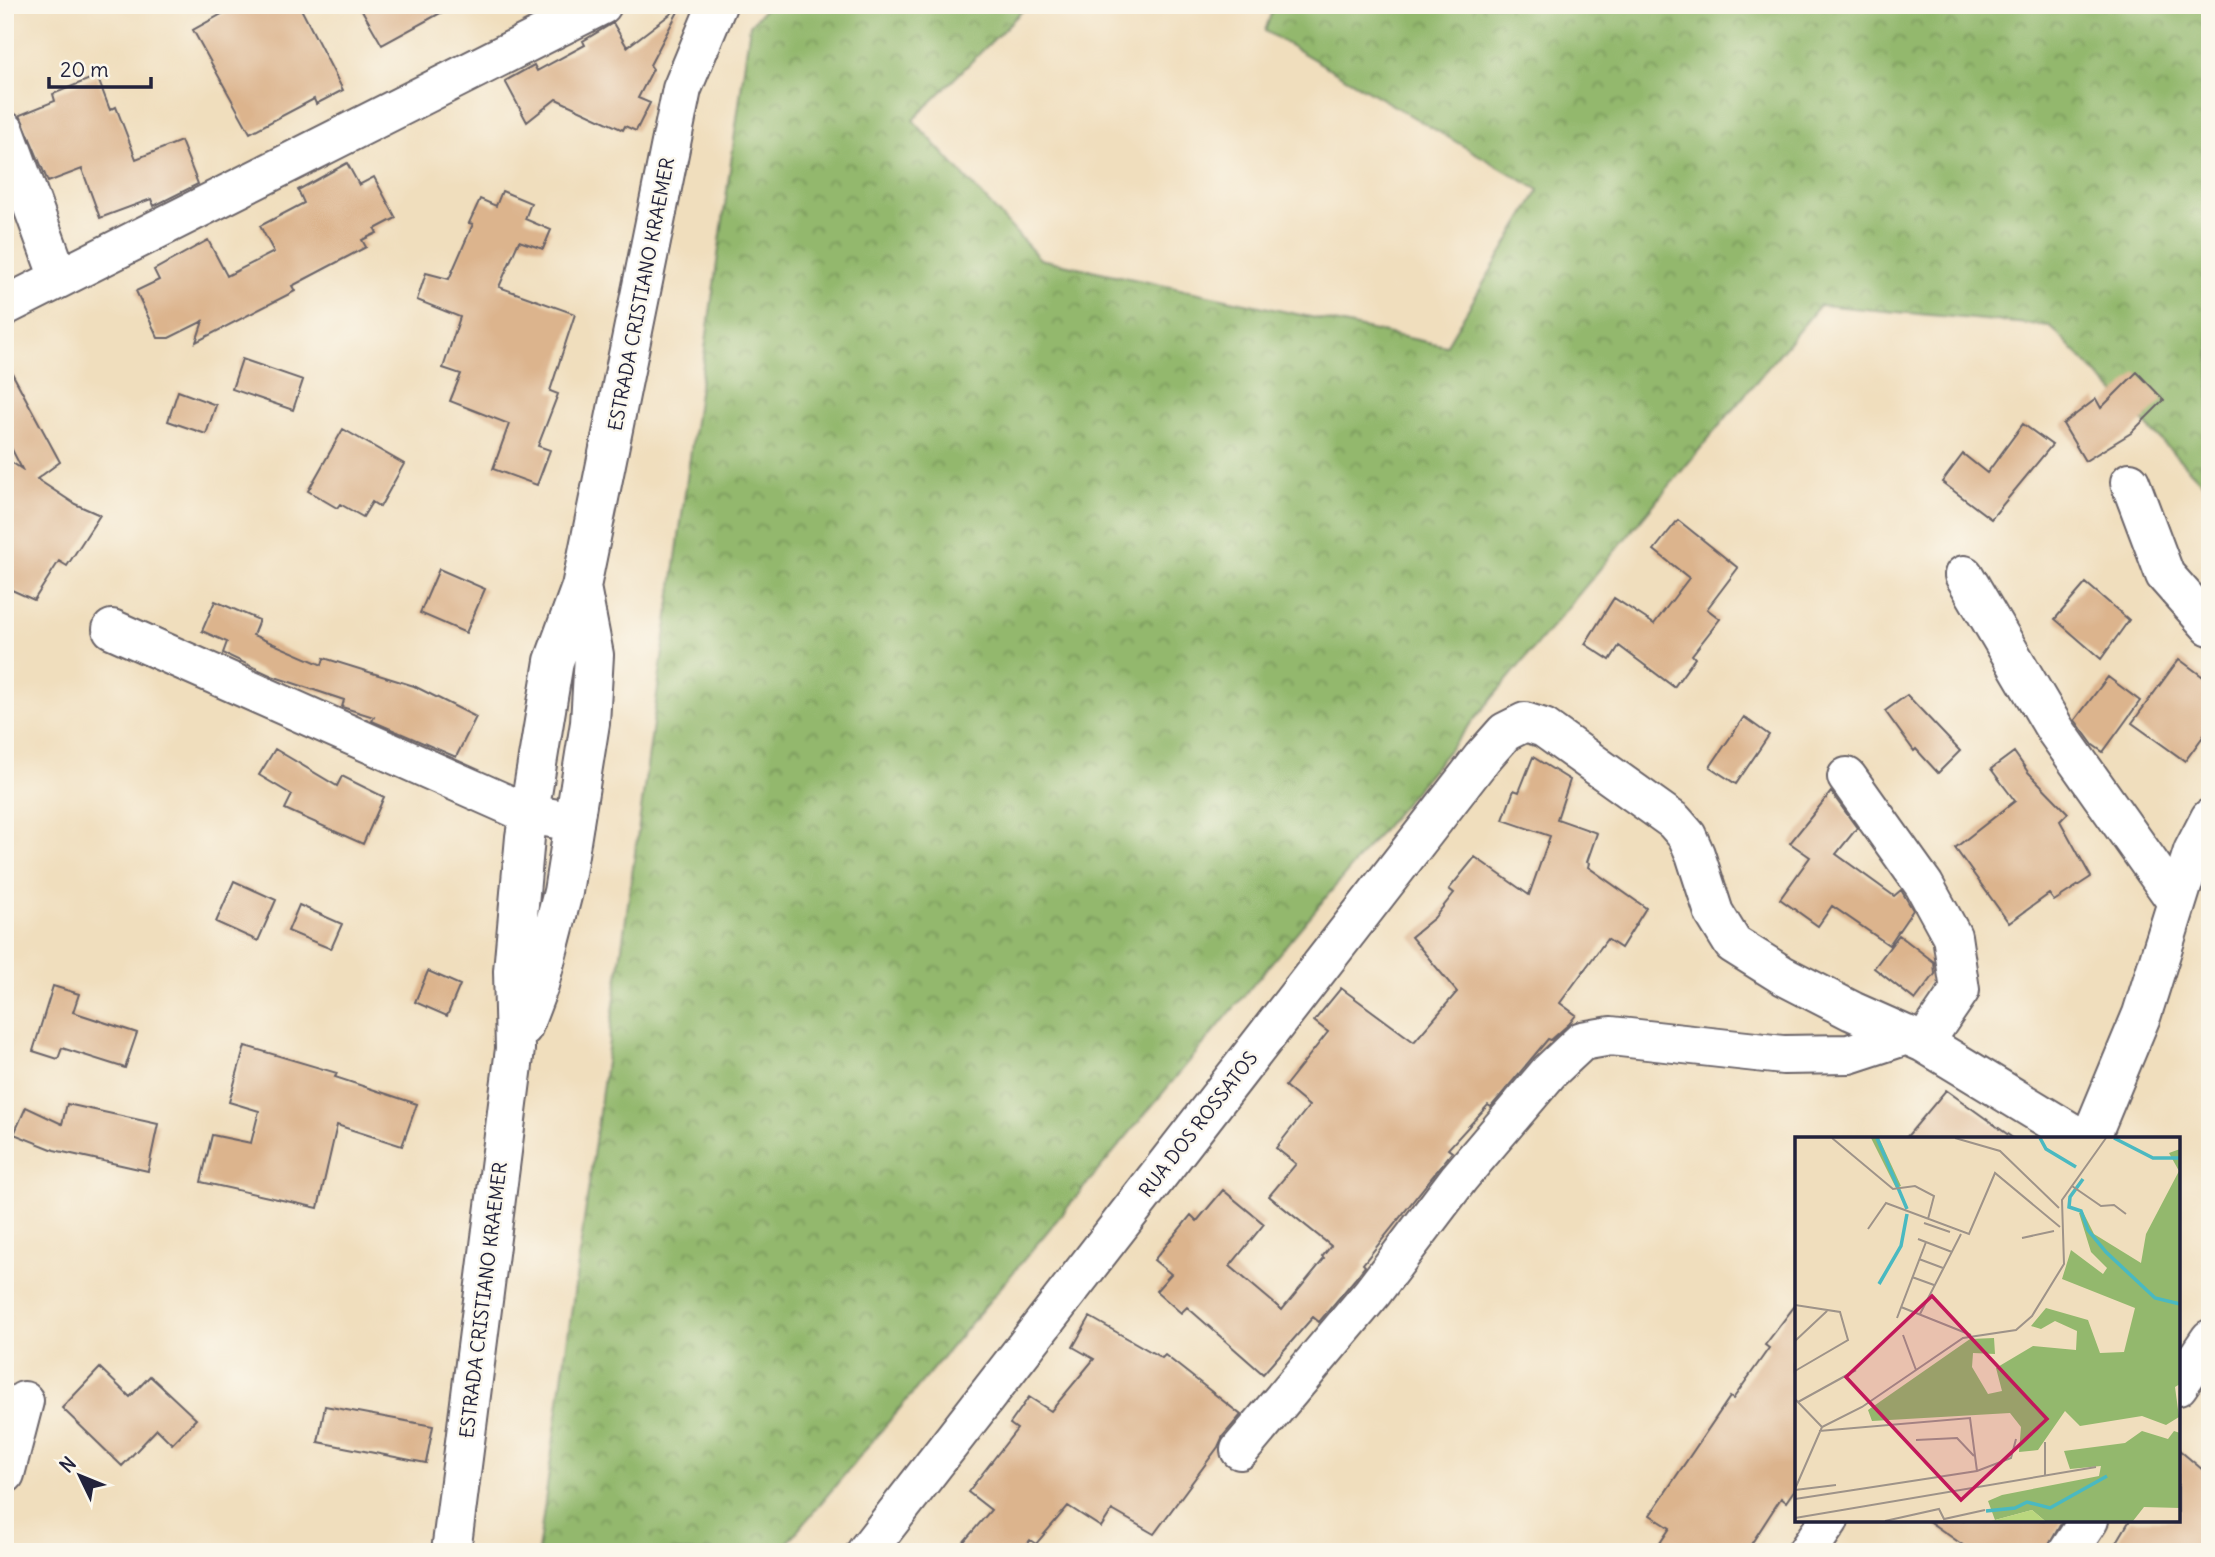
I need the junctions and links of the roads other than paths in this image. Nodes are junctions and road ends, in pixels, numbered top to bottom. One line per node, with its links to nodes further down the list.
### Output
1 (601, 5): 4 (street)
2 (717, 5): 8 (street, ESTRADA CRISTIANO KRAEMER)
3 (5, 131): 4 (street)
4 (59, 278): 5 (street)
5 (5, 306)
6 (2130, 482): 9 (street)
7 (1964, 575): 15 (street)
8 (581, 587): 12 (street, ESTRADA CRISTIANO KRAEMER); 14 (street, ESTRADA CRISTIANO KRAEMER)
9 (2210, 626)
10 (112, 629): 12 (street)
11 (1847, 776): 16 (street)
12 (529, 814): 14 (street); 17 (street, ESTRADA CRISTIANO KRAEMER)
13 (2210, 818): 15 (street)
14 (574, 822): 17 (street, ESTRADA CRISTIANO KRAEMER)
15 (2176, 901): 19 (street)
16 (1915, 1039): 18 (street); 23 (street); 28 (street, RUA DOS ROSSATOS)
17 (515, 1049): 27 (street, ESTRADA CRISTIANO KRAEMER)
18 (2079, 1137)
19 (2091, 1137)
20 (2210, 1339): 21 (street)
21 (2180, 1384)
22 (23, 1401): 24 (street)
23 (1240, 1450)
24 (5, 1474)
25 (1828, 1522): 29 (street)
26 (2088, 1522): 30 (street)
27 (451, 1552)
28 (866, 1552)
29 (1807, 1552)
30 (2068, 1552)

